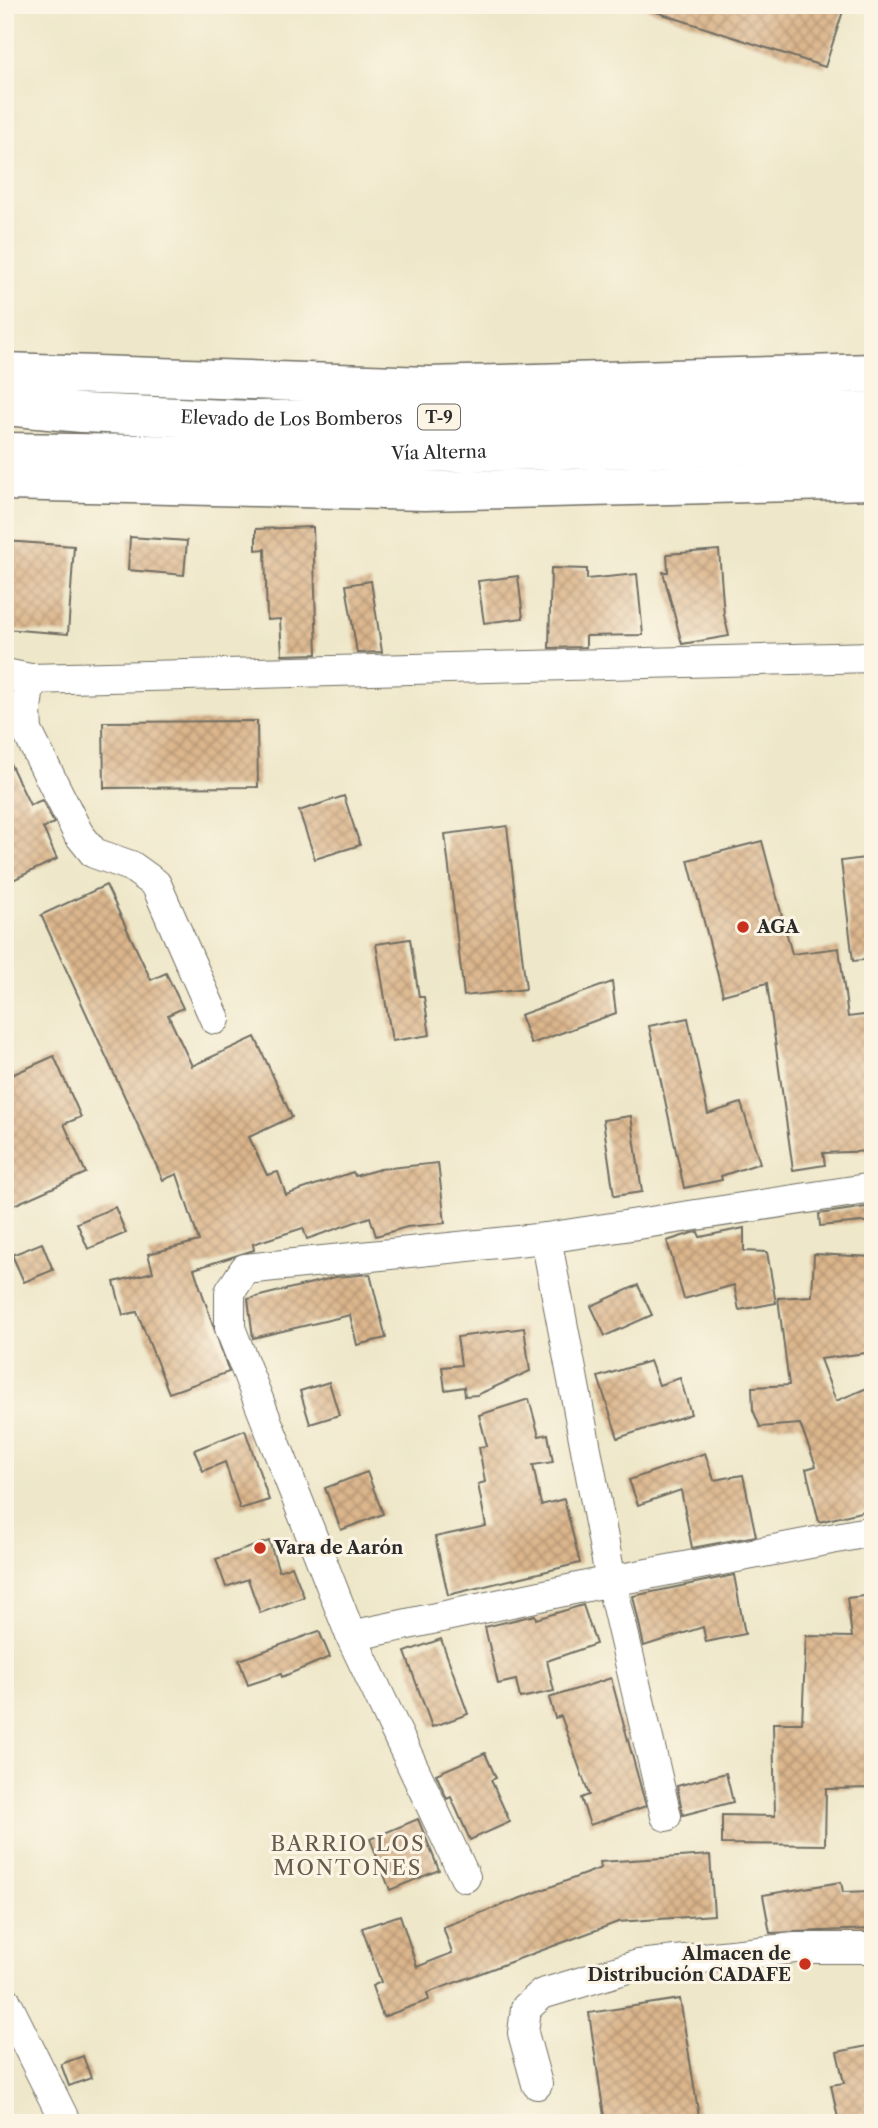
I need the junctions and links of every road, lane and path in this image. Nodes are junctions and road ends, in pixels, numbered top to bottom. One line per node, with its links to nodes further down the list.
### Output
1 (866, 371): 2 (highway, Elevado de Los Bomberos / T-9)
2 (5, 372)
3 (5, 406): 4 (highway, Elevado de Los Bomberos / T-9)
4 (873, 411)
5 (873, 443): 6 (highway, Vía Alterna / T-9)
6 (5, 452)
7 (873, 480): 8 (highway)
8 (5, 481)
9 (873, 657): 10 (street)
10 (18, 676): 11 (street)
11 (16, 732): 12 (street)
12 (215, 1019)
13 (873, 1188): 14 (street)
14 (546, 1237): 16 (street); 17 (street)
15 (873, 1531): 16 (street)
16 (611, 1581): 17 (street); 18 (street)
17 (351, 1636): 19 (street)
18 (666, 1816)
19 (465, 1877)
20 (873, 1948): 22 (street)
21 (5, 2000): 23 (street)
22 (537, 2084)
23 (66, 2123)

